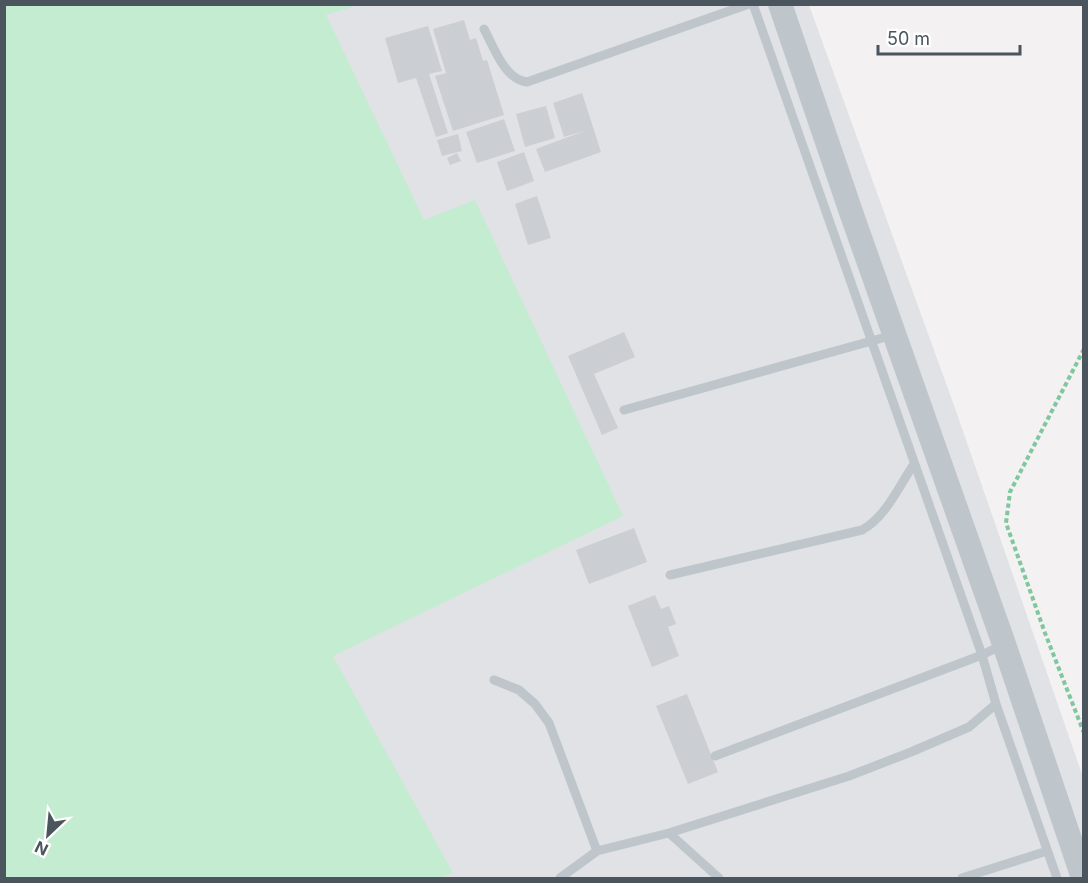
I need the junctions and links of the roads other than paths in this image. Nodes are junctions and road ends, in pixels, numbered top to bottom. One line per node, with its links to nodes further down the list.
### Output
1 (751, 4): 3 (lane); 5 (lane)
2 (780, 4): 4 (street)
3 (484, 29)
4 (895, 334): 5 (lane); 9 (street)
5 (870, 340): 6 (lane); 7 (lane)
6 (624, 410)
7 (914, 464): 8 (lane); 10 (lane)
8 (670, 575)
9 (1004, 644): 10 (lane); 21 (street)
10 (982, 655): 12 (lane); 13 (lane)
11 (494, 680): 15 (lane)
12 (996, 704): 14 (lane); 16 (lane)
13 (715, 756)
14 (669, 833): 15 (lane); 18 (lane)
15 (597, 851): 17 (lane)
16 (1047, 851): 19 (lane); 20 (lane)
17 (560, 879)
18 (719, 879)
19 (963, 879)
20 (1057, 879)
21 (1083, 879)

